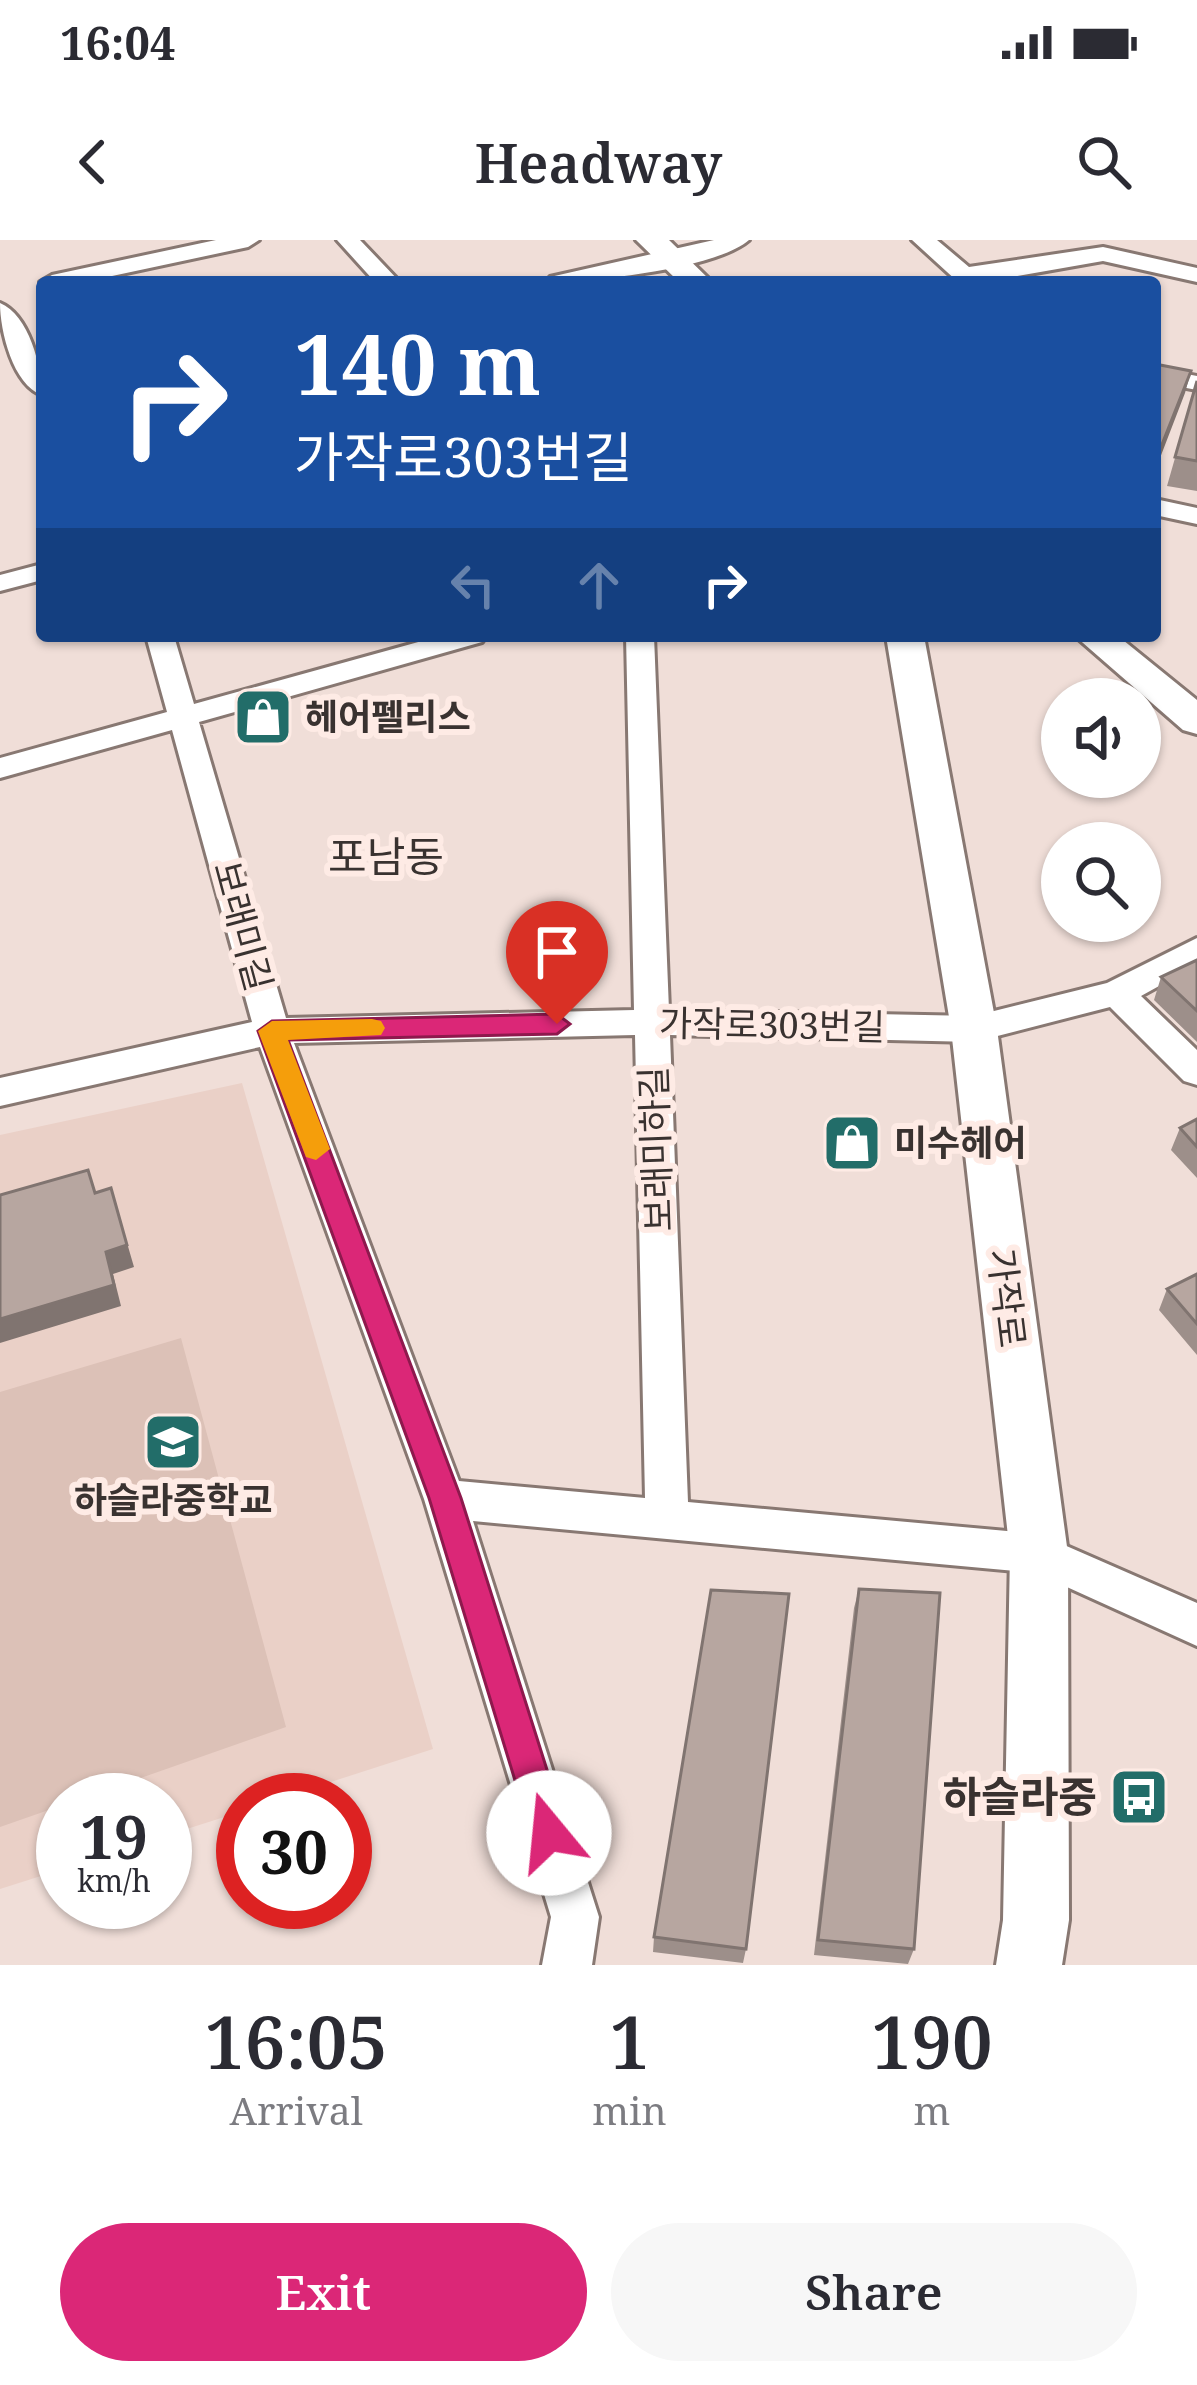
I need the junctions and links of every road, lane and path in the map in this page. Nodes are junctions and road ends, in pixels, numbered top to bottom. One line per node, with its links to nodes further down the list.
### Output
1 (248, 240): 9 (street)
2 (348, 240): 10 (street)
3 (738, 240): 6 (street)
4 (923, 240): 13 (street)
5 (1026, 240): 7 (street)
6 (662, 250): 11 (street); 12 (street)
7 (1059, 261): 8 (street); 14 (street)
8 (1197, 275)
9 (80, 276)
10 (382, 276)
11 (578, 276)
12 (690, 276)
13 (965, 276)
14 (983, 276)
15 (36, 285): 16 (street)
16 (0, 293)
17 (0, 310): 19 (street)
18 (1161, 376): 20 (street)
19 (36, 377)
20 (1197, 383)
21 (1161, 508): 22 (street)
22 (1197, 516)
23 (36, 574): 24 (street)
24 (0, 583)
25 (162, 642): 30 (street, 보래미길)
26 (450, 642): 30 (street)
27 (640, 642): 35 (street, 보래미하길)
28 (905, 642): 36 (street, 가작로)
29 (1101, 642): 31 (street)
30 (184, 713): 32 (street); 37 (street, 보래미길)
31 (1197, 721)
32 (0, 768)
33 (1197, 950): 34 (street, 가작로303번길)
34 (1117, 993): 36 (street, 가작로303번길); 38 (street)
35 (652, 1022): 36 (street, 가작로303번길); 37 (street, 가작로303번길); 41 (street, 보래미하길)
36 (974, 1029): 42 (street, 가작로)
37 (272, 1031): 39 (street, 가작로303번길); 40 (street, 보래미길)
38 (1197, 1072)
39 (0, 1092)
40 (445, 1498): 41 (street); 44 (street, 보래미길)
41 (668, 1519): 42 (street)
42 (1039, 1554): 43 (street); 45 (street, 가작로)
43 (1197, 1625)
44 (567, 1965)
45 (1029, 1965)

